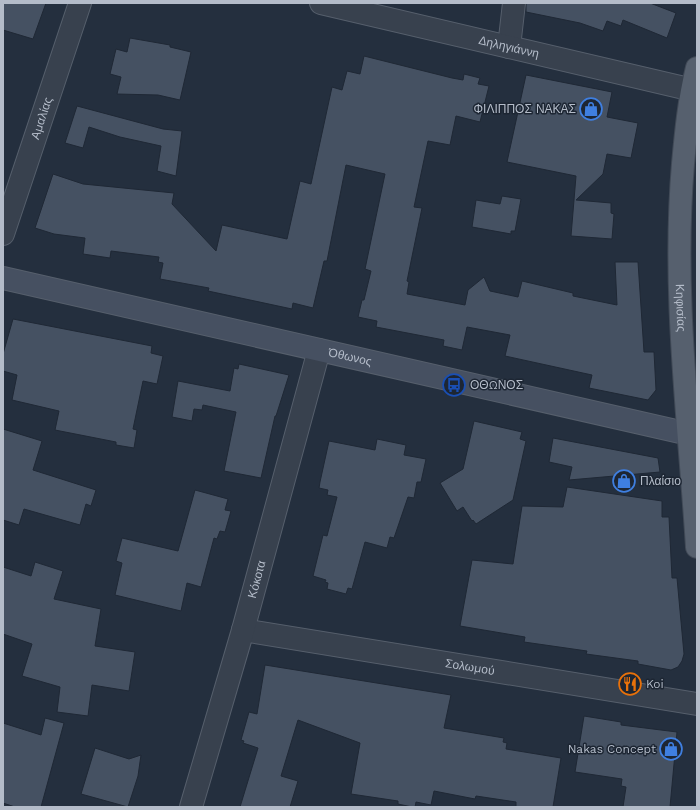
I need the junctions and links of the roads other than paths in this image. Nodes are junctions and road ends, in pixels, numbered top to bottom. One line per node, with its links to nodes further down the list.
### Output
1 (80, 3): 7 (street, Αμαλίας)
2 (321, 3): 4 (street, Δηληγιάννη)
3 (514, 3): 4 (street)
4 (509, 47): 6 (street, Δηληγιάννη)
5 (697, 68): 6 (main road, Κηφισίας)
6 (694, 91): 10 (main road, Κηφισίας)
7 (3, 234)
8 (3, 278): 9 (main road, Όθωνος)
9 (319, 350): 10 (main road, Όθωνος); 12 (street, Κόκοτα)
10 (693, 435): 11 (main road, Κηφισίας)
11 (697, 547)
12 (243, 630): 13 (street, Σολωμού); 14 (street, Κόκοτα)
13 (697, 704)
14 (191, 807)

